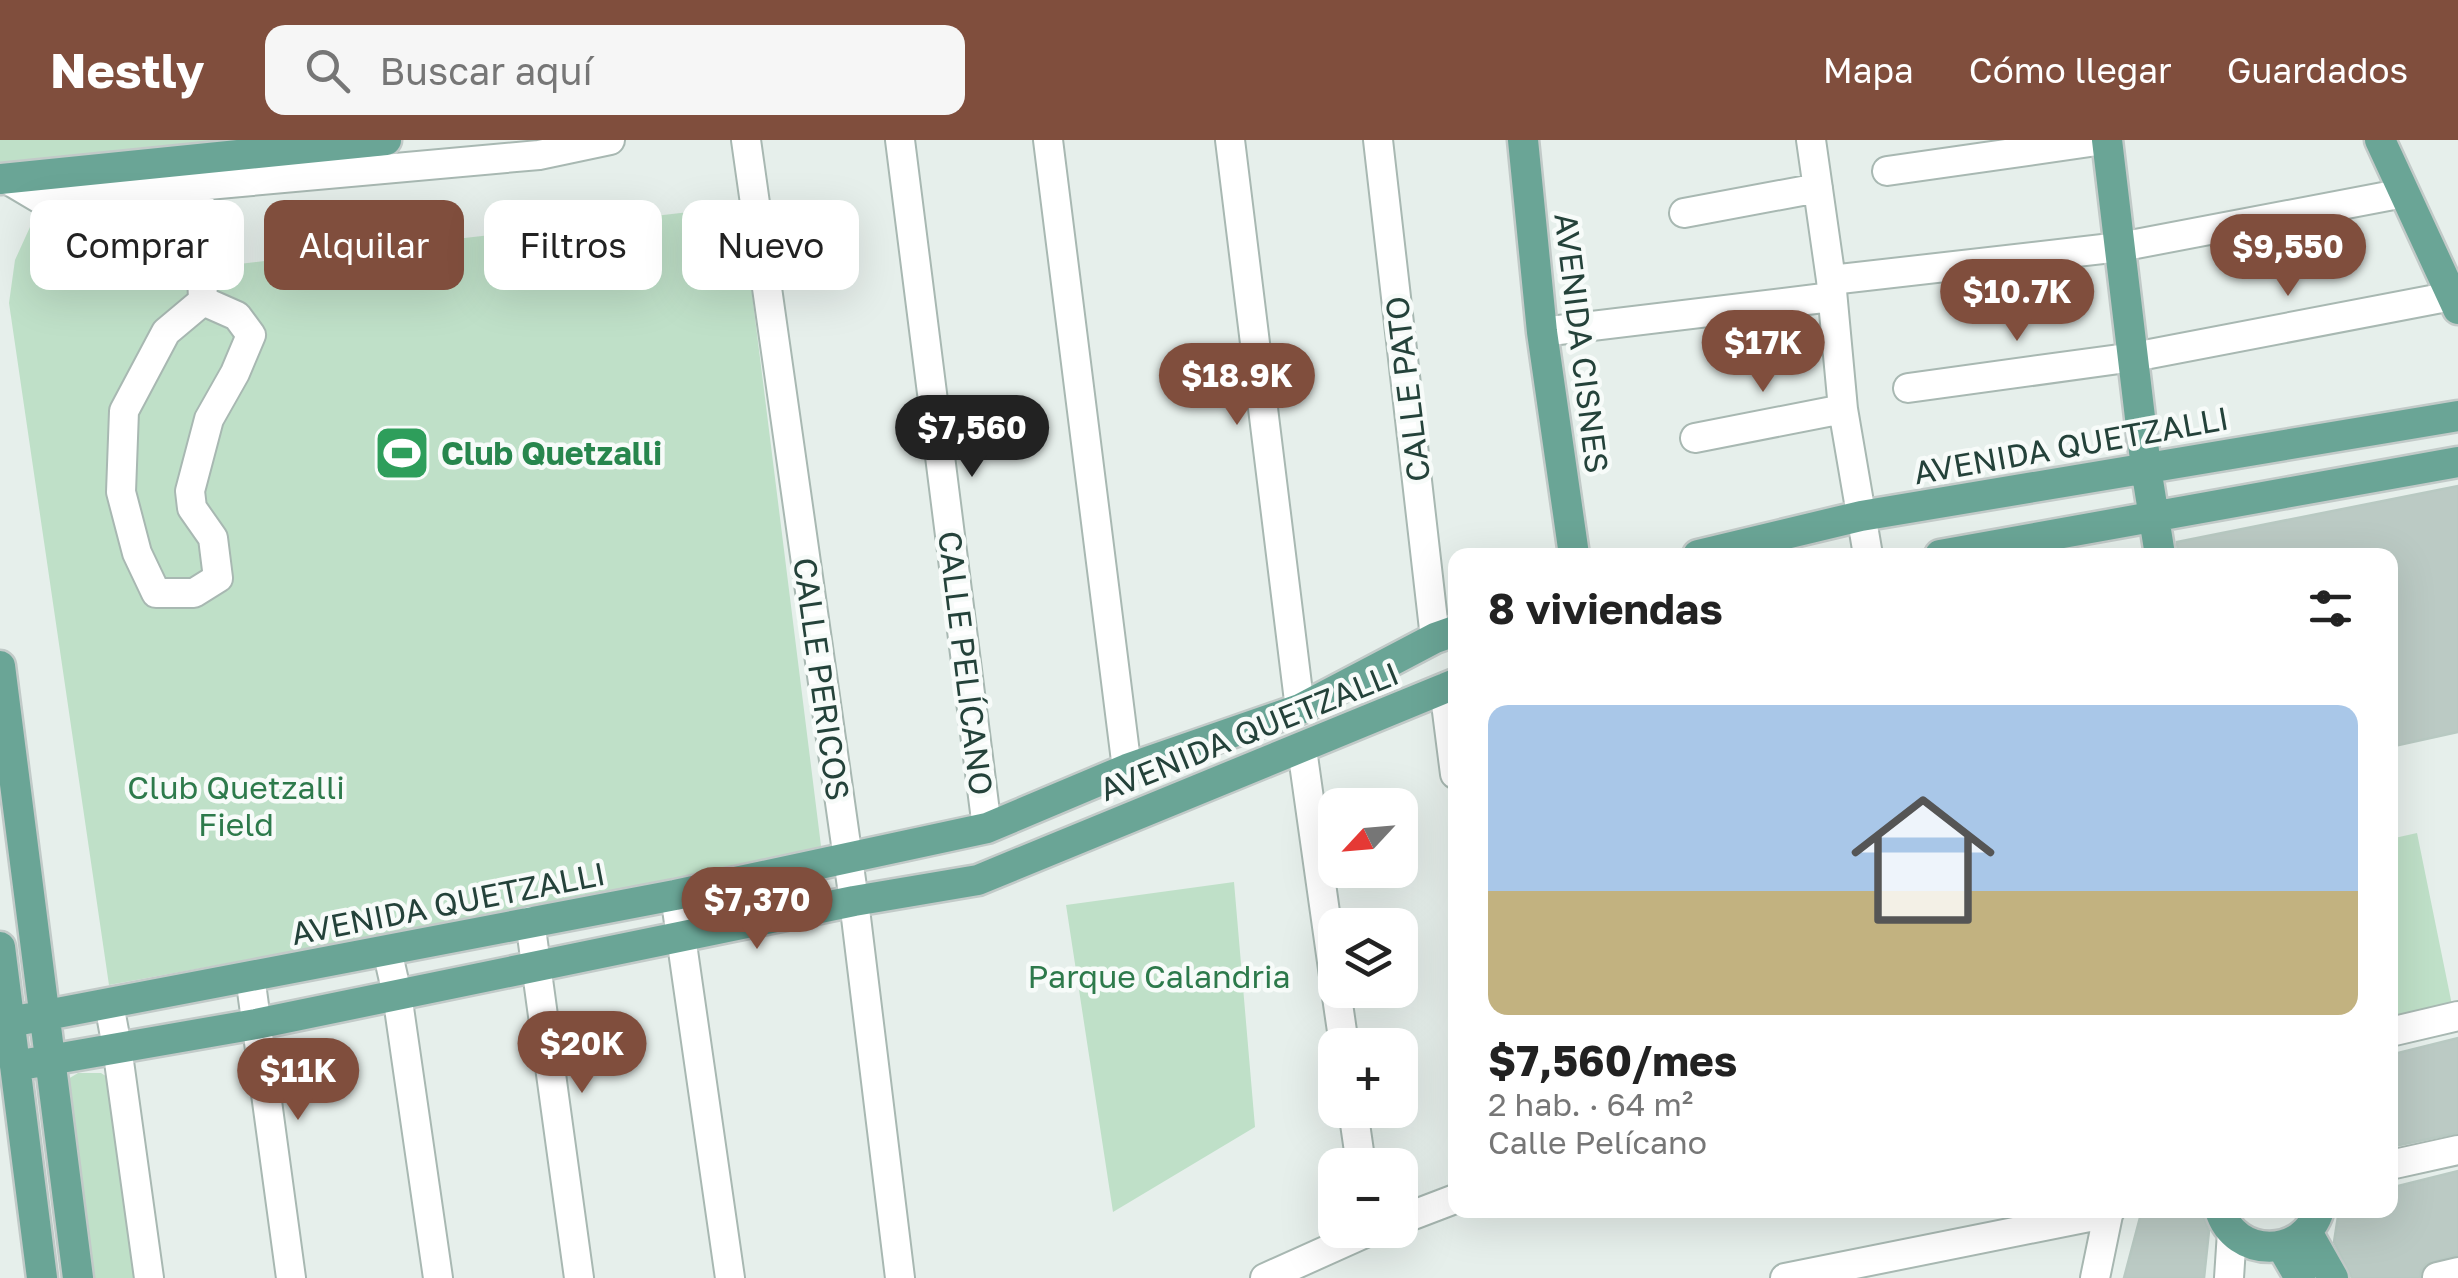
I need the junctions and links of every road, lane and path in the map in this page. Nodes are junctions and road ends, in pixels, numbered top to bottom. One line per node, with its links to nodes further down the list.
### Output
1 (386, 140): 13 (main road)
2 (610, 140): 14 (street)
3 (746, 140): 44 (street, CALLE PERICOS)
4 (900, 140): 43 (street, CALLE PELÍCANO)
5 (1048, 140): 42 (street)
6 (1230, 140): 40 (street)
7 (1378, 140): 37 (street, CALLE PATO)
8 (1522, 140): 22 (main road, AVENIDA CISNES)
9 (1811, 140): 15 (street)
10 (2105, 140): 12 (street); 18 (main road)
11 (2380, 140): 16 (main road)
12 (1887, 171)
13 (2, 179): 14 (street)
14 (199, 186): 20 (street)
15 (1818, 188): 17 (street); 19 (street)
16 (2404, 192): 18 (street); 21 (main road)
17 (1684, 213)
18 (2120, 247): 19 (street); 23 (main road)
19 (1831, 288): 22 (street); 25 (street)
20 (204, 301): 20 (street)
21 (2455, 303): 23 (street)
22 (1542, 332): 32 (main road, AVENIDA CISNES)
23 (2134, 358): 24 (street); 29 (main road)
24 (1908, 388)
25 (1844, 409): 27 (street); 31 (street)
26 (2458, 416): 29 (main road, AVENIDA QUETZALLI)
27 (1694, 438)
28 (2458, 462): 30 (main road)
29 (2146, 468): 30 (main road); 31 (main road, AVENIDA QUETZALLI)
30 (2156, 515): 35 (main road); 36 (main road)
31 (1861, 516): 33 (main road, AVENIDA QUETZALLI); 34 (street)
32 (1573, 548)
33 (1727, 548)
34 (1867, 548)
35 (2022, 548)
36 (2159, 548)
37 (1445, 634): 40 (main road, AVENIDA QUETZALLI)
38 (0, 666): 56 (main road)
39 (1448, 687): 41 (main road, AVENIDA QUETZALLI)
40 (1300, 709): 42 (main road, AVENIDA QUETZALLI)
41 (1302, 749): 46 (main road, AVENIDA QUETZALLI); 47 (street)
42 (1126, 769): 43 (main road, AVENIDA QUETZALLI)
43 (986, 828): 44 (main road, AVENIDA QUETZALLI)
44 (848, 859): 45 (main road, AVENIDA QUETZALLI); 46 (street, CALLE PERICOS)
45 (676, 895): 48 (main road, AVENIDA QUETZALLI); 49 (street)
46 (854, 901): 49 (main road, AVENIDA QUETZALLI); 82 (street, CALLE PERICOS)
47 (1325, 908)
48 (530, 922): 51 (main road, AVENIDA QUETZALLI); 52 (street)
49 (681, 938): 52 (main road, AVENIDA QUETZALLI); 81 (street)
50 (0, 947): 58 (main road)
51 (387, 950): 53 (main road, AVENIDA QUETZALLI); 54 (street)
52 (535, 965): 54 (main road, AVENIDA QUETZALLI); 80 (street)
53 (250, 976): 55 (main road, AVENIDA QUETZALLI); 59 (street)
54 (397, 994): 59 (main road, AVENIDA QUETZALLI); 79 (street)
55 (109, 1004): 56 (main road, AVENIDA QUETZALLI); 61 (street)
56 (44, 1016): 58 (main road, AVENIDA QUETZALLI); 62 (main road)
57 (2458, 1016): 60 (street)
58 (10, 1022): 63 (main road)
59 (256, 1024): 61 (main road, AVENIDA QUETZALLI); 78 (street)
60 (2398, 1030)
61 (117, 1047): 62 (main road, AVENIDA QUETZALLI); 77 (street)
62 (50, 1060): 63 (main road, AVENIDA QUETZALLI); 76 (main road)
63 (15, 1066): 75 (main road)
64 (2458, 1150): 65 (street)
65 (2398, 1163)
66 (1448, 1202): 67 (street)
67 (1418, 1213)
68 (2075, 1218): 84 (street)
69 (2108, 1218): 85 (street)
70 (2226, 1221): 71 (main road); 86 (street)
71 (2303, 1229): 87 (main road); 88 (main road)
72 (1331, 1248): 83 (street)
73 (2458, 1272): 74 (street)
74 (2437, 1277)
75 (42, 1278)
76 (78, 1278)
77 (150, 1278)
78 (291, 1278)
79 (438, 1278)
80 (579, 1278)
81 (730, 1278)
82 (900, 1278)
83 (1265, 1278)
84 (1785, 1278)
85 (2095, 1278)
86 (2229, 1278)
87 (2300, 1278)
88 (2333, 1278)

